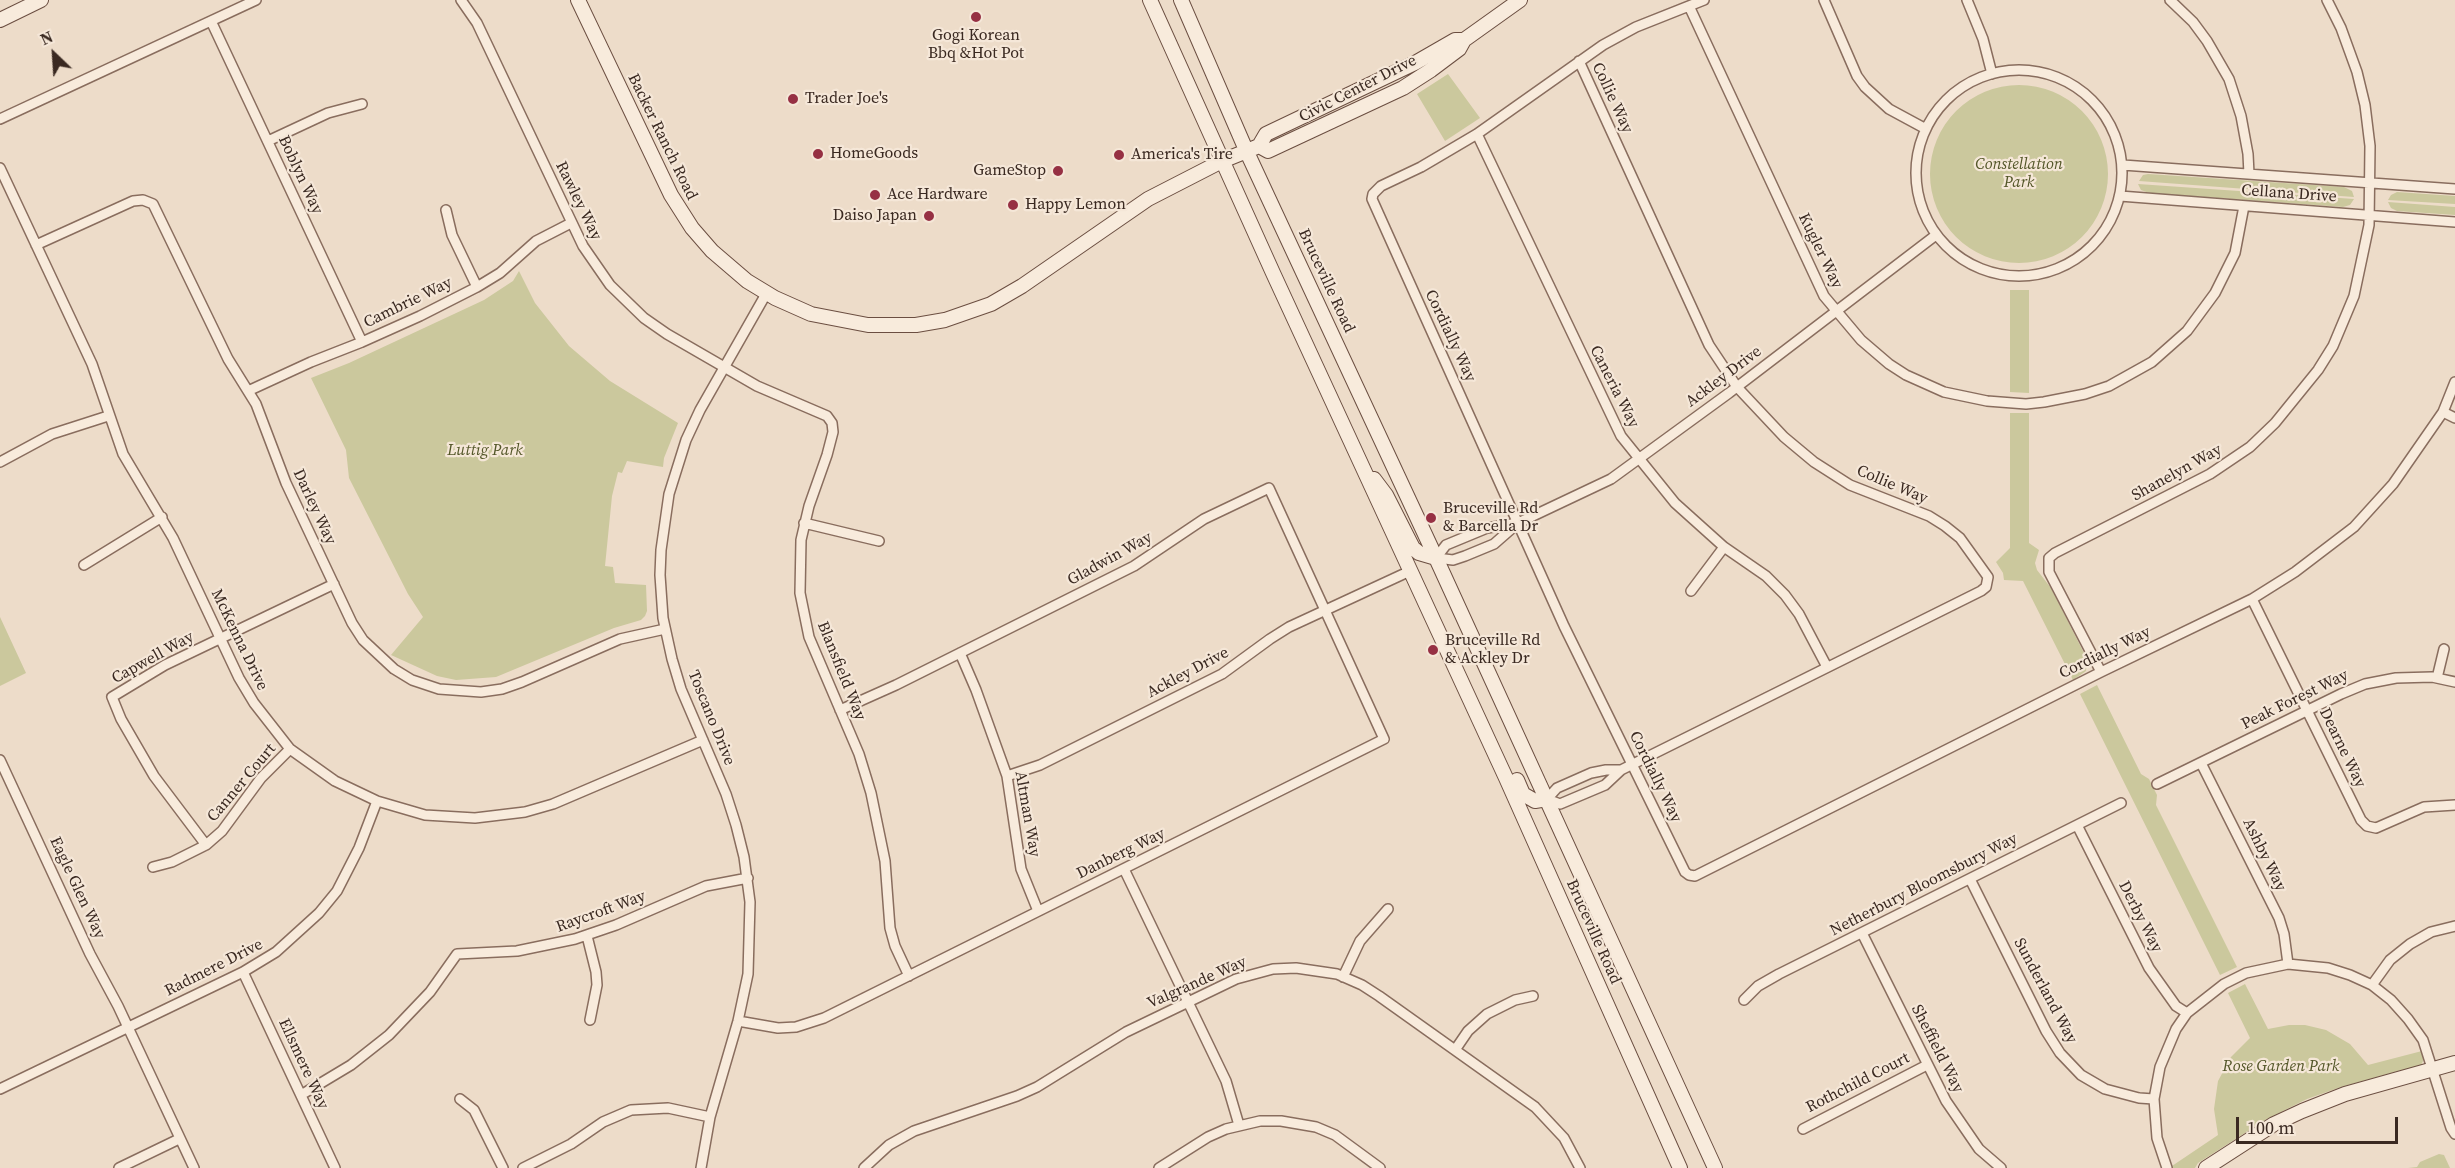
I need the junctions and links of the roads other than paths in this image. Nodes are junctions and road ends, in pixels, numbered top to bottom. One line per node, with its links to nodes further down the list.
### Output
1 (41, 0): 16 (main road)
2 (256, 0): 17 (street)
3 (461, 0): 37 (street, Rawley Way)
4 (578, 0): 41 (main road, Backer Ranch Road)
5 (1150, 0): 26 (main road, Bruceville Road)
6 (1175, 0): 15 (main road, Bruceville Road)
7 (1181, 0): 15 (main road, Bruceville Road)
8 (1520, 0): 25 (main road, Civic Center Drive)
9 (1704, 0): 14 (street, Cordially Way)
10 (1824, 0): 22 (street)
11 (1967, 0): 19 (street)
12 (2170, 0): 29 (street)
13 (2327, 0): 30 (street, Shanelyn Way)
14 (1689, 6): 18 (street, Cordially Way); 42 (street, Kugler Way)
15 (1188, 17): 25 (main road, Bruceville Road)
16 (0, 20)
17 (211, 21): 21 (street); 24 (street, Boblyn Way)
18 (1579, 60): 23 (street, Cordially Way); 46 (street, Collie Way)
19 (1992, 74): 22 (street); 27 (street)
20 (362, 104): 24 (street)
21 (0, 119)
22 (1926, 129): 38 (street)
23 (1477, 134): 51 (street, Caneria Way); 56 (street, Cordially Way)
24 (268, 141): 43 (street, Boblyn Way)
25 (1253, 148): 26 (main road, Civic Center Drive); 59 (main road, Bruceville Road)
26 (1222, 161): 41 (main road, Backer Ranch Road); 53 (main road, Bruceville Road)
27 (2123, 165): 29 (street, Cellana Drive); 32 (street)
28 (0, 168): 39 (street, McKenna Drive)
29 (2249, 174): 30 (street, Cellana Drive)
30 (2371, 182): 31 (street, Cellana Drive); 35 (street, Shanelyn Way)
31 (2455, 189)
32 (2120, 196): 33 (street, Cellana Drive); 38 (street)
33 (2244, 206): 35 (street, Cellana Drive); 42 (street, Kugler Way)
34 (446, 210): 40 (street)
35 (2370, 215): 36 (street, Cellana Drive); 71 (street, Shanelyn Way)
36 (2455, 222)
37 (571, 223): 40 (street, Cambrie Way); 44 (street, Rawley Way)
38 (1936, 235): 42 (street, Ackley Drive)
39 (36, 245): 47 (street, Darley Way); 49 (street, McKenna Drive)
40 (477, 286): 43 (street, Cambrie Way)
41 (766, 294): 44 (street, Toscano Drive)
42 (1835, 310): 46 (street, Ackley Drive)
43 (362, 342): 47 (street, Cambrie Way)
44 (724, 367): 55 (street, Blansfield Way); 66 (street, Toscano Drive)
45 (2455, 382): 48 (street, Cordially Way)
46 (1737, 387): 51 (street, Ackley Drive); 70 (street, Collie Way)
47 (248, 391): 62 (street, Darley Way)
48 (2443, 411): 50 (street); 64 (street, Cordially Way)
49 (108, 416): 52 (street); 54 (street, McKenna Drive)
50 (2455, 418)
51 (1639, 459): 56 (street, Ackley Drive); 58 (street, Caneria Way)
52 (0, 462)
53 (1361, 464): 59 (main road, Bruceville Road); 61 (main road, Bruceville Road)
54 (162, 517): 60 (street); 67 (street, McKenna Drive)
55 (804, 523): 57 (street); 74 (street, Blansfield Way)
56 (1518, 523): 59 (street, Ackley Drive); 59 (street, Ackley Drive); 81 (street, Cordially Way)
57 (879, 541)
58 (1724, 547): 63 (street); 70 (street, Caneria Way)
59 (1436, 558): 85 (main road, Bruceville Road)
60 (84, 566)
61 (1410, 571): 65 (street, Ackley Drive); 75 (main road, Bruceville Road)
62 (334, 584): 66 (street, Darley Way); 67 (street, Capwell Way)
63 (1691, 591)
64 (2252, 599): 71 (street, Cordially Way); 76 (street, Dearne Way)
65 (1325, 611): 69 (street, Gladwin Way); 83 (street, Ackley Drive); 92 (street, Danberg Way)
66 (665, 629): 77 (street, Toscano Drive)
67 (220, 639): 78 (street, McKenna Drive); 90 (street, Capwell Way)
68 (2444, 649): 72 (street)
69 (960, 653): 74 (street, Gladwin Way); 83 (street, Altman Way)
70 (1827, 667): 81 (street, Collie Way)
71 (2101, 672): 81 (street, Cordially Way)
72 (2437, 678): 73 (street, Peak Forest Way); 76 (street, Peak Forest Way)
73 (2455, 682)
74 (840, 710): 102 (street, Blansfield Way)
75 (1473, 710): 85 (main road, Bruceville Road); 135 (main road, Bruceville Road)
76 (2307, 710): 80 (street, Peak Forest Way); 88 (street, Dearne Way)
77 (703, 740): 86 (street, McKenna Drive); 93 (street, Toscano Drive)
78 (290, 749): 86 (street, McKenna Drive); 90 (street, Canner Court)
79 (0, 760): 111 (street, Eagle Glen Way)
80 (2201, 763): 84 (street, Peak Forest Way); 100 (street, Ashby Way)
81 (1633, 765): 82 (street, Collie Way)
82 (1621, 770): 85 (street, Collie Way); 85 (street, Collie Way)
83 (1007, 776): 96 (street, Altman Way)
84 (2157, 784)
85 (1547, 799): 136 (main road, Bruceville Road)
86 (377, 801): 101 (street, Radmere Drive)
87 (2121, 803): 89 (street, Netherbury Bloomsbury Way)
88 (2455, 805)
89 (2078, 825): 94 (street, Netherbury Bloomsbury Way); 108 (street, Derby Way)
90 (206, 845): 91 (street, Canner Court)
91 (153, 867)
92 (1124, 869): 96 (street, Danberg Way); 107 (street)
93 (748, 878): 99 (street, Raycroft Way); 110 (street, Toscano Drive)
94 (1970, 879): 98 (street, Netherbury Bloomsbury Way); 119 (street, Sunderland Way)
95 (1388, 909): 103 (street)
96 (1038, 911): 102 (street, Danberg Way)
97 (2455, 926): 104 (street)
98 (1862, 933): 106 (street, Netherbury Bloomsbury Way); 114 (street, Sheffield Way)
99 (587, 936): 109 (street); 117 (street, Raycroft Way)
100 (2288, 964): 104 (street); 108 (street)
101 (243, 972): 111 (street, Radmere Drive); 117 (street, Ellsmere Way)
102 (909, 976): 110 (street, Danberg Way)
103 (1343, 977): 107 (street, Valgrande Way); 112 (street, Valgrande Way)
104 (2372, 985): 115 (street)
105 (1533, 996): 112 (street)
106 (1744, 1000)
107 (1188, 1002): 121 (street); 131 (street, Valgrande Way)
108 (2187, 1013): 119 (street)
109 (590, 1020)
110 (738, 1021): 120 (street, Toscano Drive)
111 (128, 1028): 116 (street, Radmere Drive); 124 (street, Eagle Glen Way)
112 (1455, 1050): 134 (street, Valgrande Way)
113 (2455, 1063): 115 (main road)
114 (1927, 1065): 122 (street, Rothchild Court); 137 (street, Sheffield Way)
115 (2433, 1068): 123 (street); 139 (main road)
116 (0, 1089)
117 (301, 1095): 127 (street, Ellsmere Way)
118 (460, 1099): 128 (street)
119 (2154, 1099): 138 (street)
120 (710, 1117): 129 (street); 130 (street, Toscano Drive)
121 (1239, 1125): 132 (street); 133 (street)
122 (1803, 1129)
123 (2455, 1134)
124 (179, 1139): 125 (street); 126 (street, Eagle Glen Way)
125 (119, 1168)
126 (194, 1168)
127 (335, 1168)
128 (502, 1168)
129 (523, 1168)
130 (701, 1168)
131 (864, 1168)
132 (1159, 1168)
133 (1380, 1168)
134 (1580, 1168)
135 (1680, 1168)
136 (1714, 1168)
137 (2001, 1168)
138 (2167, 1168)
139 (2206, 1168)

